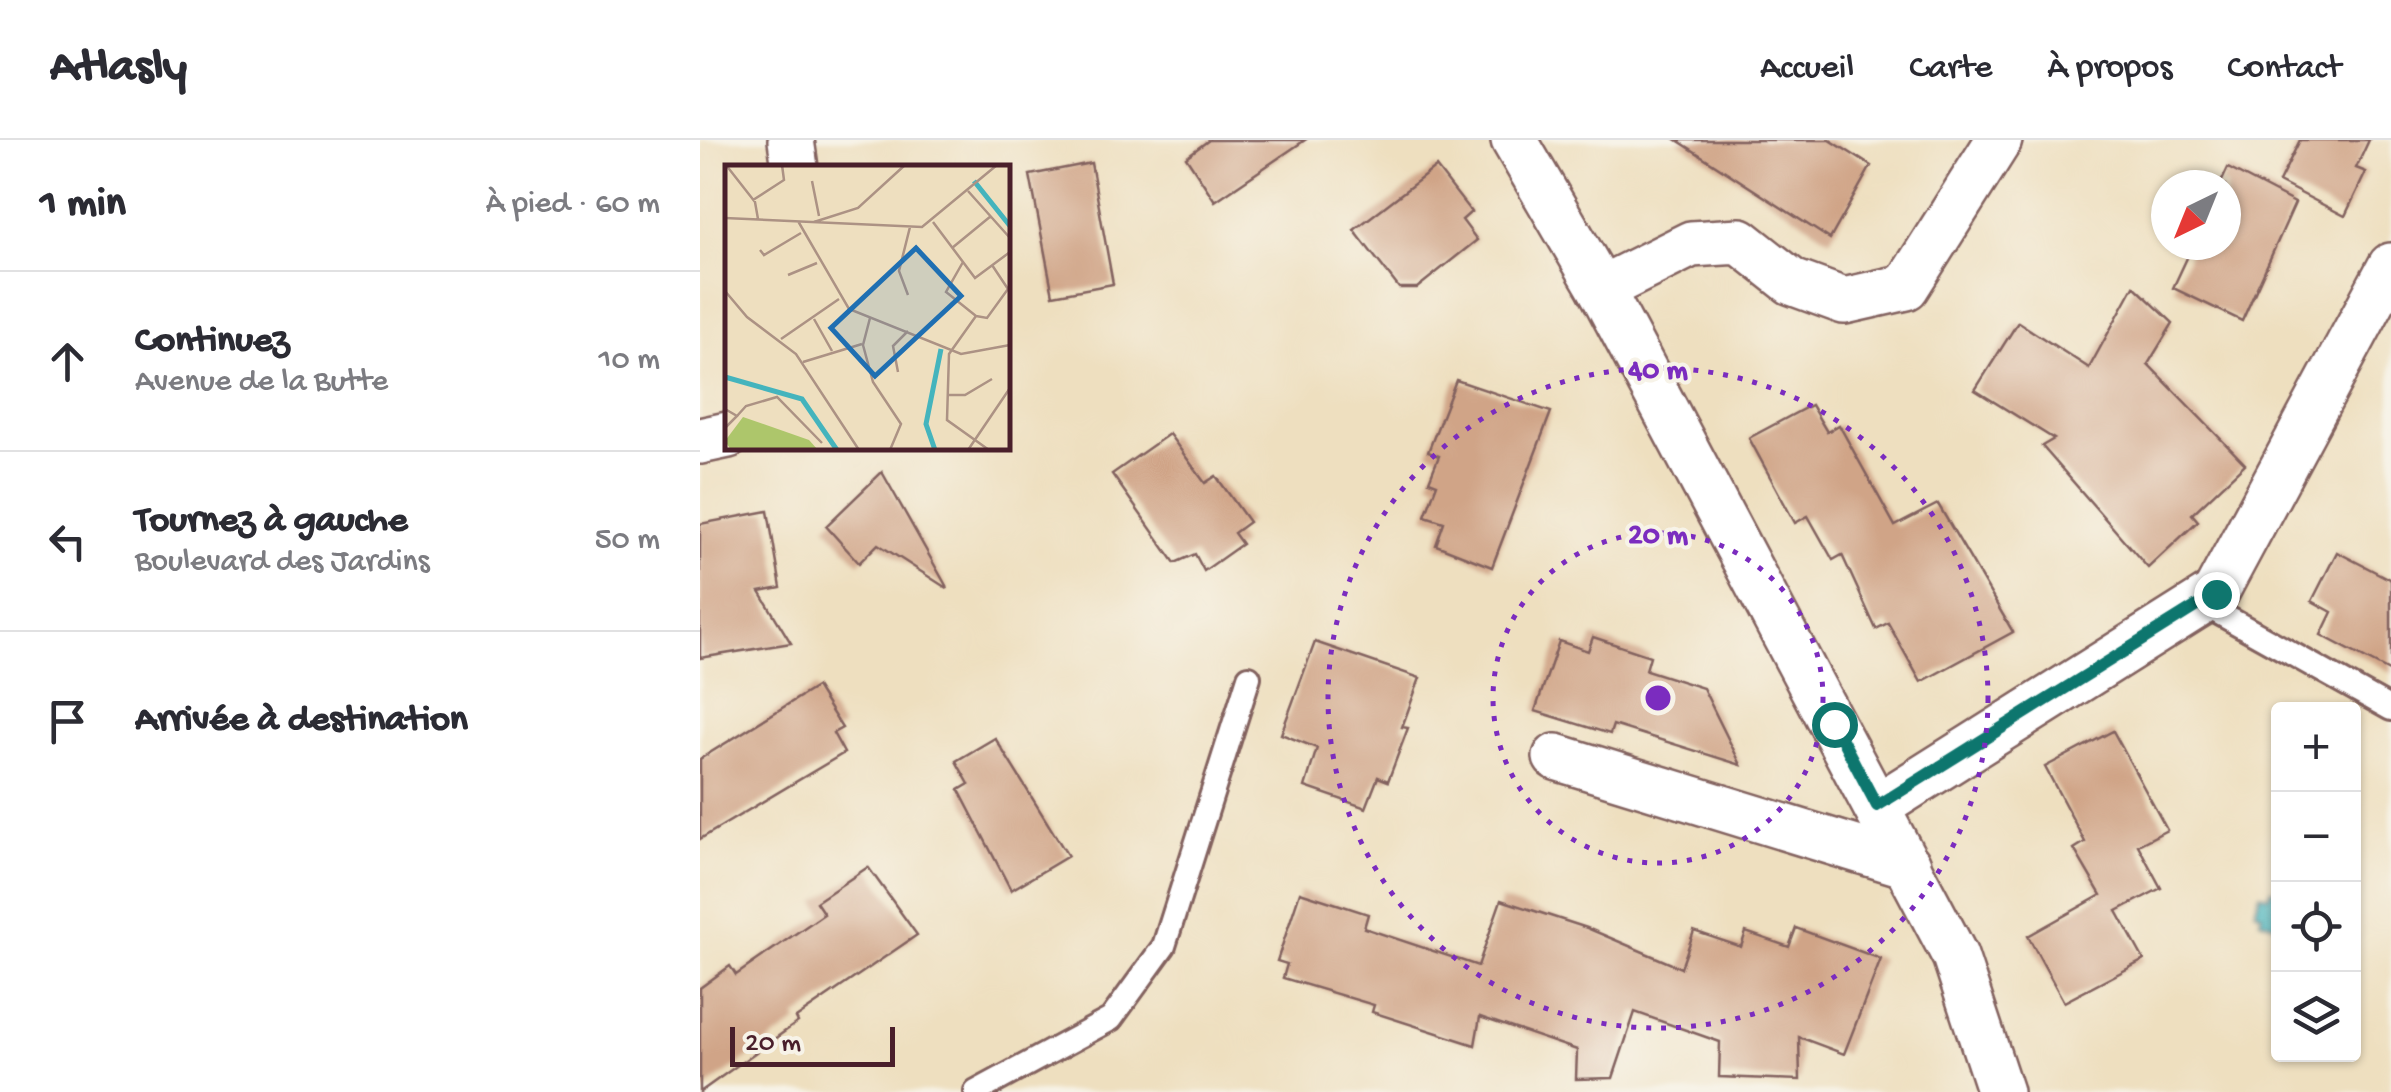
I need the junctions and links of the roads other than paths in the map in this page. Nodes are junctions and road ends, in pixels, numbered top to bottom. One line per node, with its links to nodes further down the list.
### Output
1 (791, 140): 4 (street)
2 (1514, 140): 6 (street)
3 (1998, 140): 6 (street)
4 (795, 165)
5 (2391, 266): 9 (street)
6 (1601, 289): 13 (street)
7 (725, 436): 8 (street)
8 (700, 441)
9 (2201, 602): 11 (lane); 13 (street)
10 (1248, 677): 15 (lane)
11 (2391, 710)
12 (1556, 757): 14 (street)
13 (1877, 806): 14 (street)
14 (1908, 866): 16 (street)
15 (976, 1092)
16 (2000, 1092)

